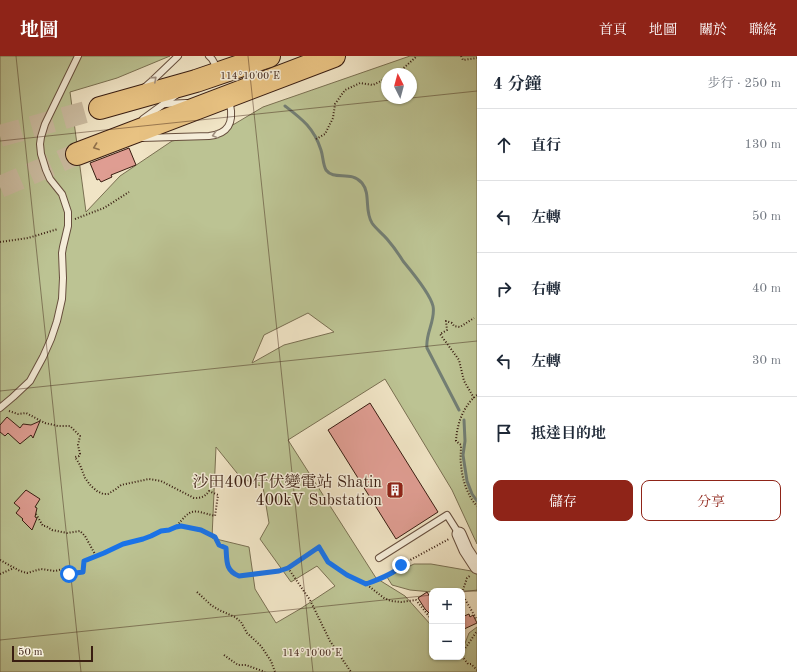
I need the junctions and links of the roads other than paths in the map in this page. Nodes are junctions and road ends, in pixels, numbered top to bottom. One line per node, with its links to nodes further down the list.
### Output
1 (78, 56): 17 (lane)
2 (178, 56): 8 (lane, one-way to 2)
3 (209, 56): 6 (lane)
4 (269, 56): 7 (highway)
5 (334, 56): 10 (highway)
6 (216, 66)
7 (196, 80): 8 (highway); 11 (lane)
8 (135, 101): 12 (highway)
9 (157, 103): 11 (lane)
10 (220, 103): 11 (lane); 15 (highway); 15 (lane, one-way to 15)
11 (164, 104): 13 (lane)
12 (100, 108)
13 (140, 121)
14 (134, 126): 15 (lane)
15 (116, 139): 16 (highway, one-way to 16)
16 (77, 154)
17 (0, 408)
18 (459, 534): 19 (lane); 20 (street)
19 (378, 558)
20 (475, 570)

